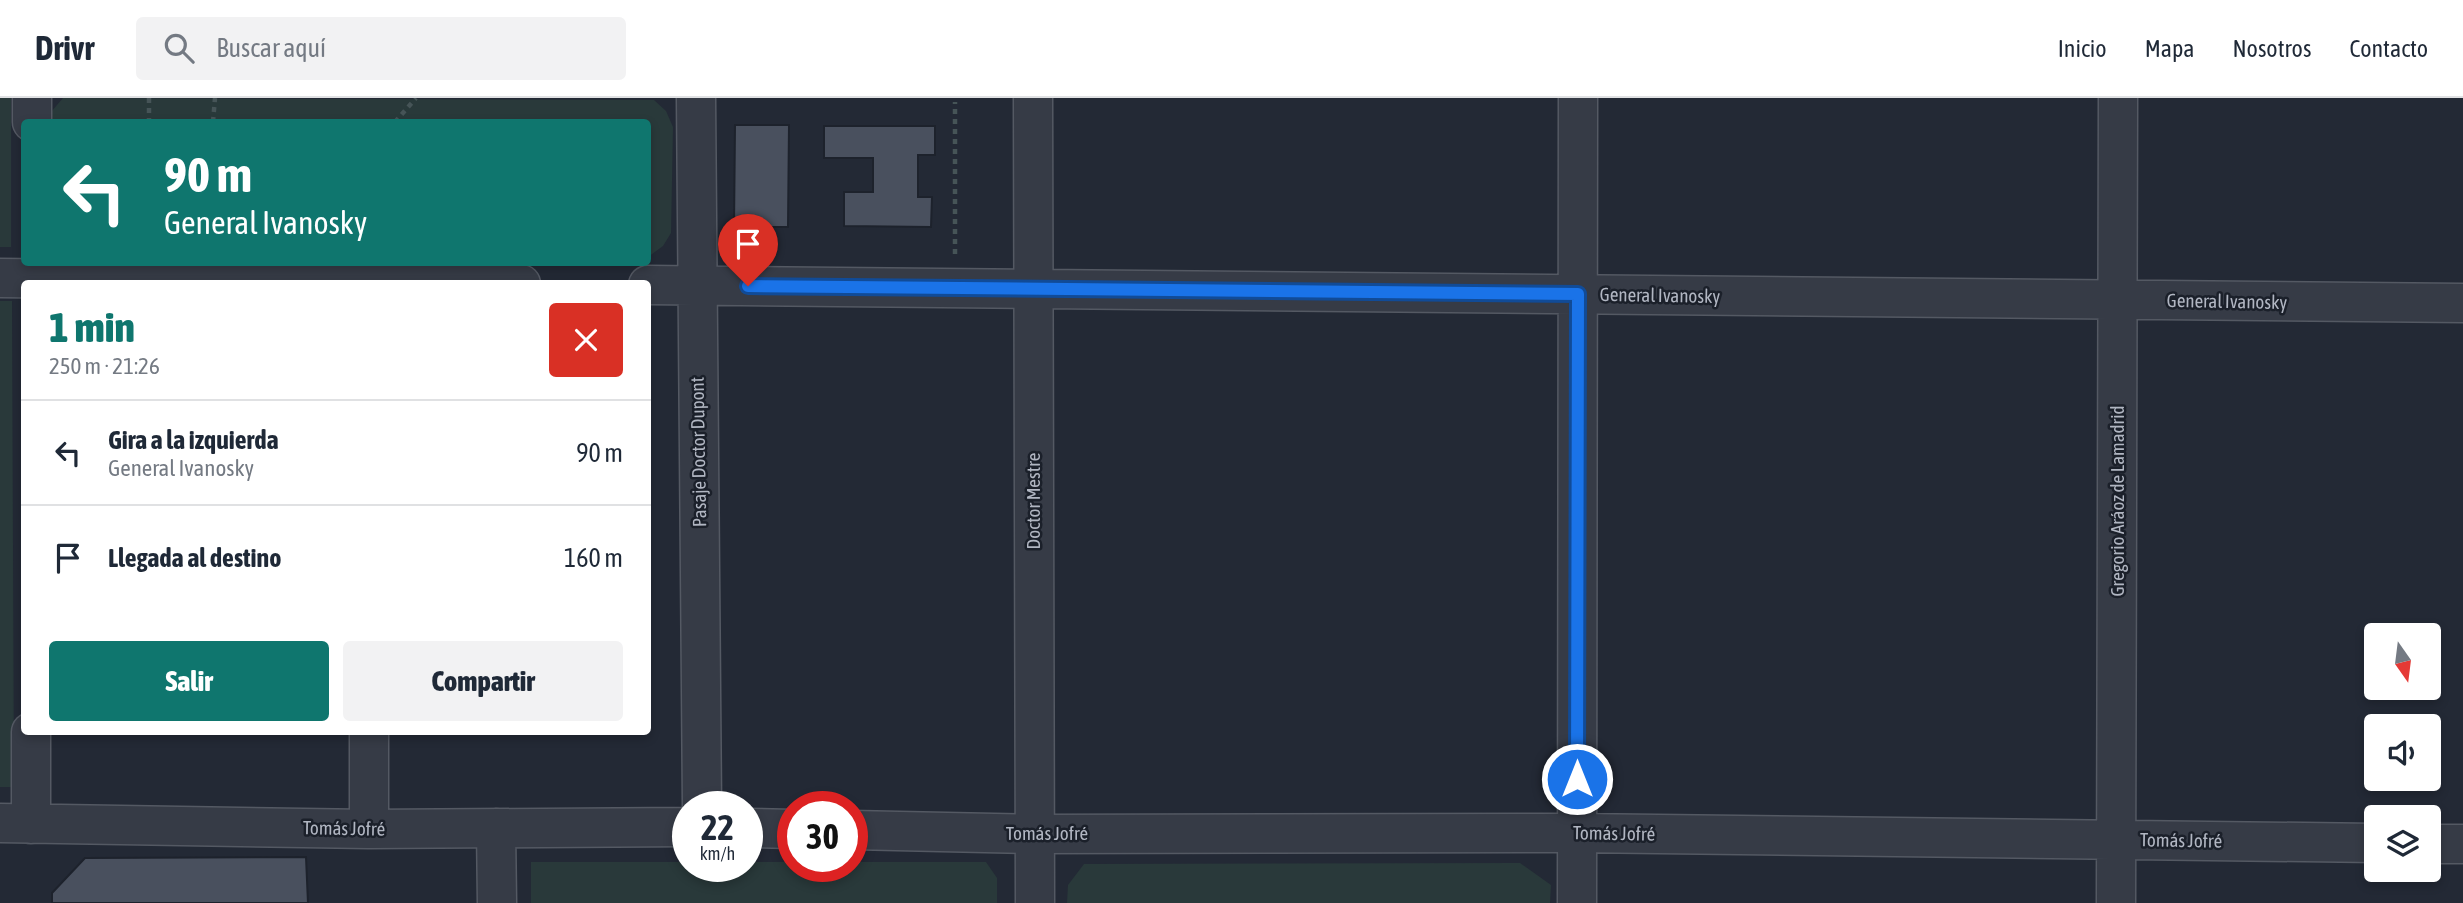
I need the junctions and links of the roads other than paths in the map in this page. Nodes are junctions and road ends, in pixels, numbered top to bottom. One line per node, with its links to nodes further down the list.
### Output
1 (32, 98): 6 (street)
2 (696, 98): 10 (street, Pasaje Doctor Dupont)
3 (1033, 98): 11 (street, Doctor Mestre)
4 (1578, 98): 12 (street)
5 (2119, 98): 13 (street, Gregorio Aráoz de Lamadrid)
6 (32, 119)
7 (23, 276): 8 (street)
8 (221, 280)
9 (651, 285): 10 (street, General Ivanosky)
10 (696, 285): 11 (street, General Ivanosky); 17 (street, Pasaje Doctor Dupont)
11 (1032, 289): 12 (street, General Ivanosky); 24 (street, Doctor Mestre)
12 (1578, 294): 13 (street, General Ivanosky); 23 (street)
13 (2118, 300): 14 (street, General Ivanosky); 25 (street, Gregorio Aráoz de Lamadrid)
14 (2463, 303)
15 (30, 735): 18 (street)
16 (369, 735): 20 (street)
17 (702, 791)
18 (15, 823): 20 (street, Tomás Jofré)
19 (672, 827): 21 (street, Tomás Jofré)
20 (369, 828): 21 (street, Tomás Jofré)
21 (496, 828): 29 (street)
22 (868, 830): 24 (street, Tomás Jofré)
23 (1577, 832): 24 (street, Tomás Jofré); 25 (street, Tomás Jofré); 31 (street)
24 (1035, 834): 30 (street, Doctor Mestre)
25 (2116, 840): 26 (street, Tomás Jofré); 32 (street, Gregorio Aráoz de Lamadrid)
26 (2364, 843)
27 (2441, 844): 28 (street)
28 (2463, 844)
29 (497, 903)
30 (1035, 903)
31 (1577, 903)
32 (2116, 903)

